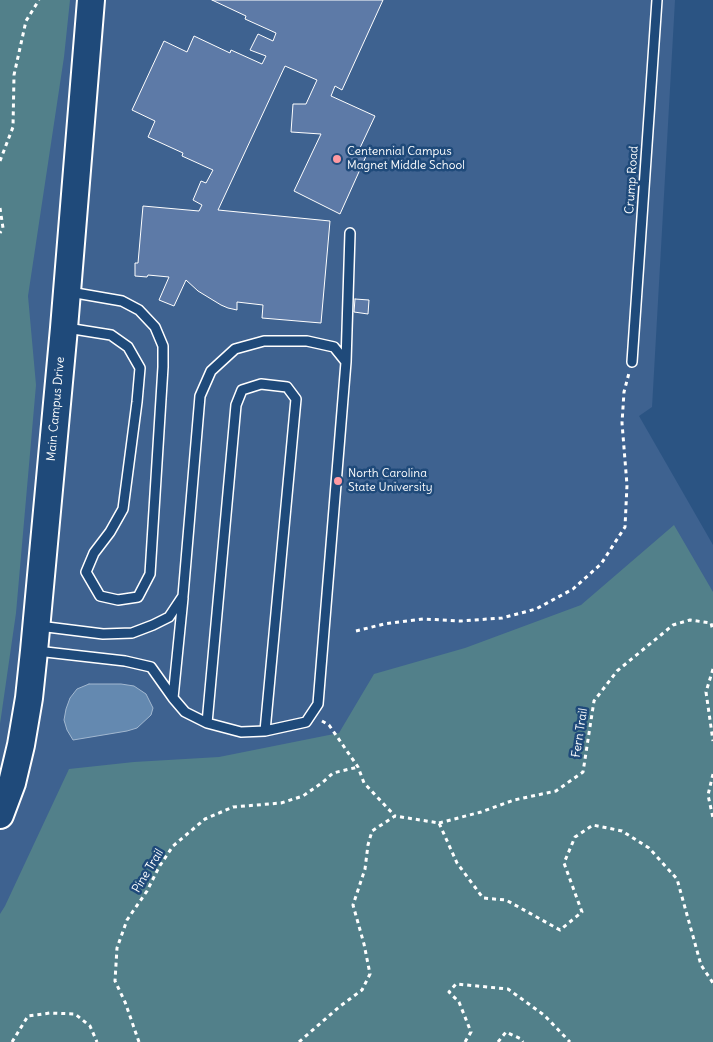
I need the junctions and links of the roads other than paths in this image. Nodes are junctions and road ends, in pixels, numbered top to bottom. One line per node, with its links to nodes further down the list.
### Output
1 (91, 0): 4 (main road, Main Campus Drive)
2 (656, 0): 7 (lane, Crump Road)
3 (350, 233): 6 (lane)
4 (67, 291): 5 (main road, Main Campus Drive); 5 (lane)
5 (64, 328): 9 (main road, Main Campus Drive)
6 (346, 362): 8 (lane); 13 (lane)
7 (632, 362)
8 (183, 596): 9 (lane); 11 (lane)
9 (36, 625): 10 (main road, Main Campus Drive)
10 (34, 651): 11 (lane); 14 (main road, Main Campus Drive)
11 (173, 698): 12 (lane)
12 (207, 723): 13 (lane); 13 (lane)
13 (265, 731)
14 (0, 814)

